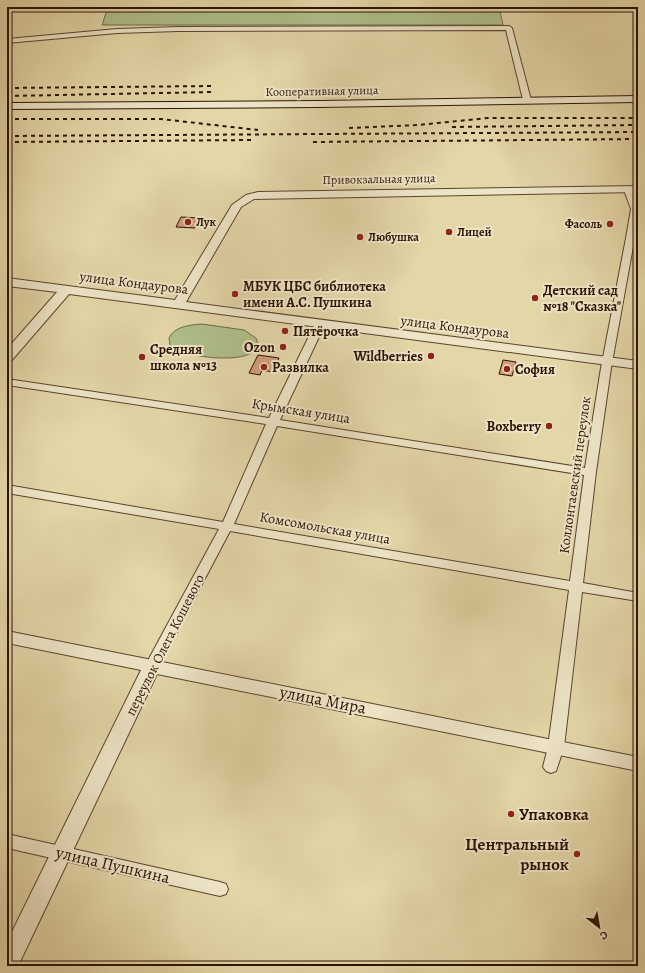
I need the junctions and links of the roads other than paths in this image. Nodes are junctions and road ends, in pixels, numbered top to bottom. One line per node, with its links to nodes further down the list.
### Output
1 (7, 41): 3 (street)
2 (638, 99): 3 (main road, Кооперативная улица)
3 (527, 100): 4 (main road, Кооперативная улица)
4 (7, 106)
5 (633, 190): 8 (street, Привокзальная улица); 11 (street, Коллонтаевский переулок)
6 (7, 282): 7 (street, улица Кондаурова)
7 (66, 290): 8 (street, улица Кондаурова); 10 (street)
8 (179, 304): 9 (street, улица Кондаурова)
9 (320, 324): 11 (street, улица Кондаурова); 14 (street, переулок Олега Кошевого)
10 (7, 356)
11 (608, 362): 12 (street, улица Кондаурова); 15 (street, Коллонтаевский переулок)
12 (638, 366)
13 (7, 382): 14 (street, Крымская улица)
14 (273, 422): 15 (street, Крымская улица); 17 (street, переулок Олега Кошевого)
15 (590, 472): 18 (street, Коллонтаевский переулок)
16 (7, 489): 17 (street, Комсомольская улица)
17 (227, 526): 18 (street, Комсомольская улица); 21 (street, переулок Олега Кошевого)
18 (575, 586): 19 (street, Комсомольская улица); 22 (street, Коллонтаевский переулок)
19 (638, 597)
20 (7, 637): 21 (street, улица Мира)
21 (152, 666): 22 (street, улица Мира); 26 (street, переулок Олега Кошевого)
22 (556, 747): 23 (street, улица Мира); 24 (street, Коллонтаевский переулок)
23 (638, 764)
24 (551, 767)
25 (7, 841): 26 (street, улица Пушкина)
26 (60, 854): 27 (street, улица Пушкина); 28 (street, переулок Олега Кошевого)
27 (220, 889)
28 (7, 964)

